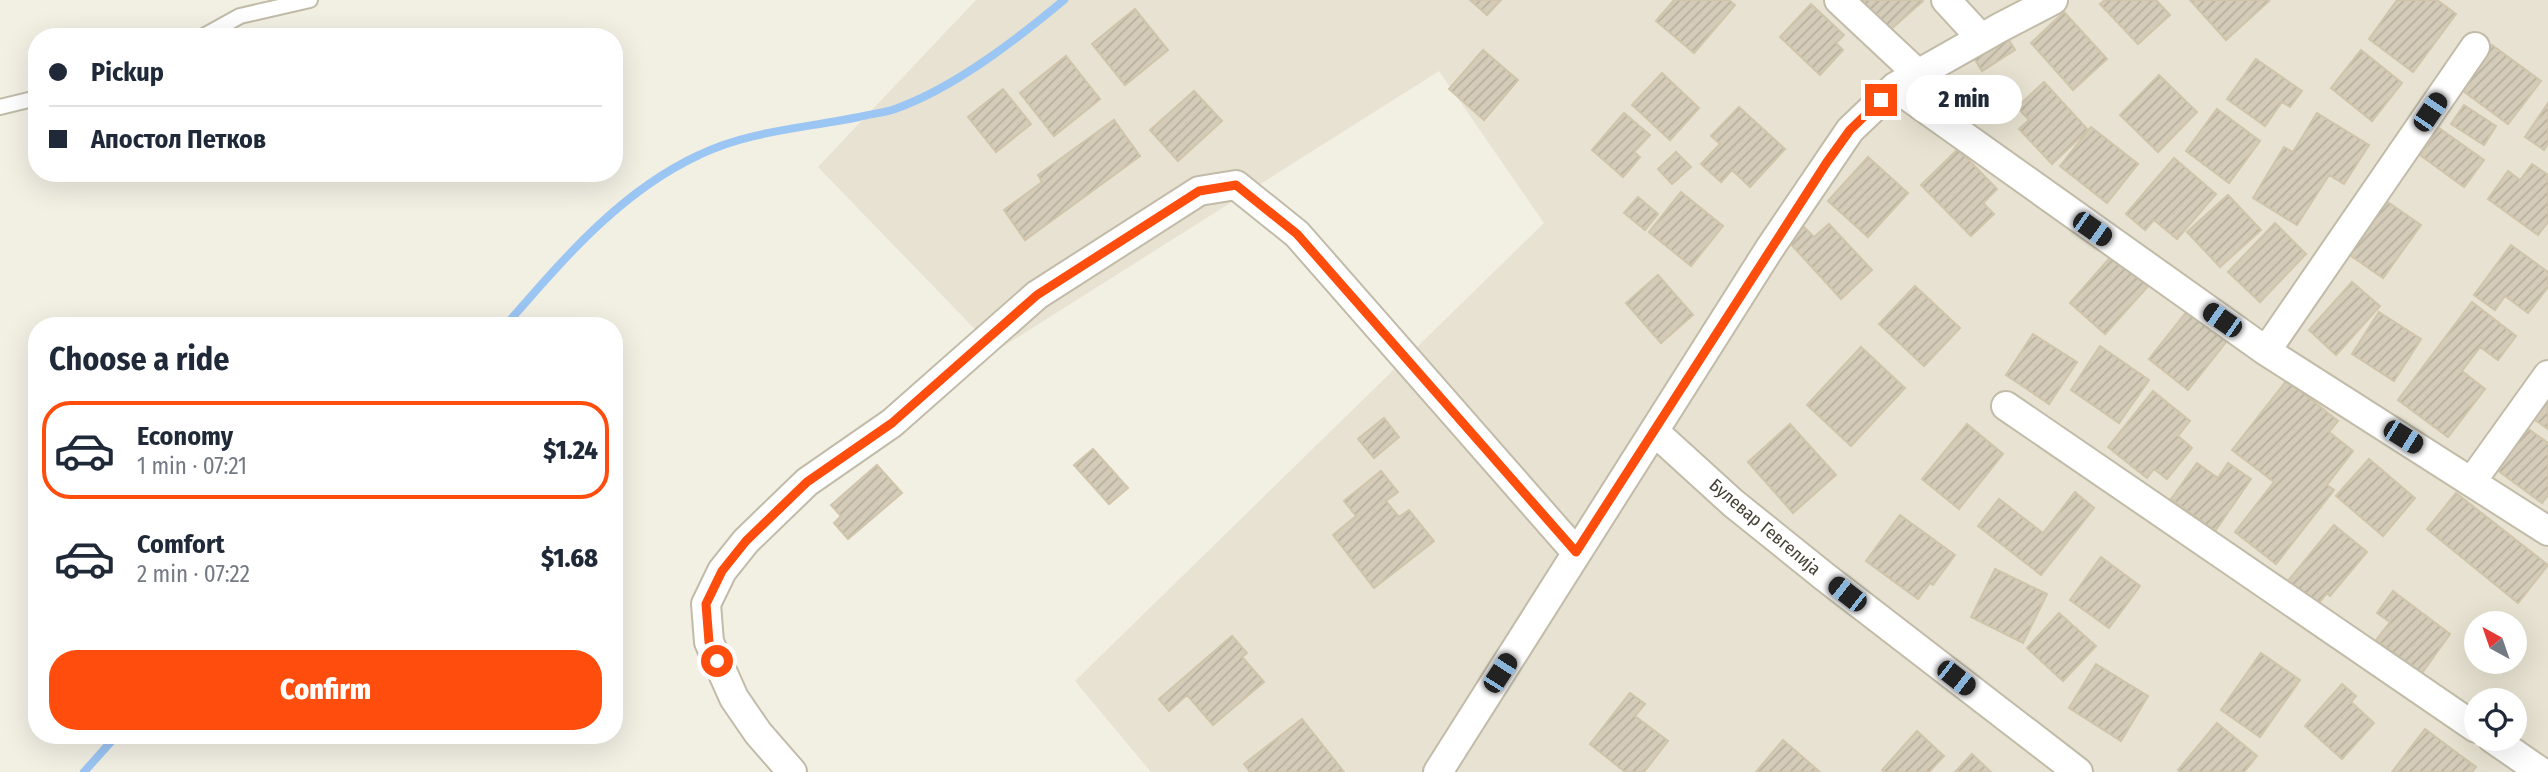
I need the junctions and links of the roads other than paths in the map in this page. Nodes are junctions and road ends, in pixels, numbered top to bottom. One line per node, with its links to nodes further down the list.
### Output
1 (310, 0): 5 (lane)
2 (1839, 0): 8 (street)
3 (1946, 0): 6 (street)
4 (2053, 0): 6 (street)
5 (218, 28)
6 (1981, 38): 8 (street)
7 (2475, 47): 11 (street)
8 (1906, 81): 11 (street); 14 (street)
9 (28, 100): 10 (lane)
10 (0, 107)
11 (2266, 351): 15 (street)
12 (2548, 375): 15 (street)
13 (2006, 406): 18 (street)
14 (1655, 432): 17 (street); 22 (street, Булевар Гевгелија)
15 (2472, 481): 16 (street)
16 (2548, 531)
17 (1576, 552): 20 (street); 21 (street)
18 (2464, 720)
19 (2511, 751): 23 (street)
20 (792, 772)
21 (1438, 772)
22 (2078, 772)
23 (2541, 772)

